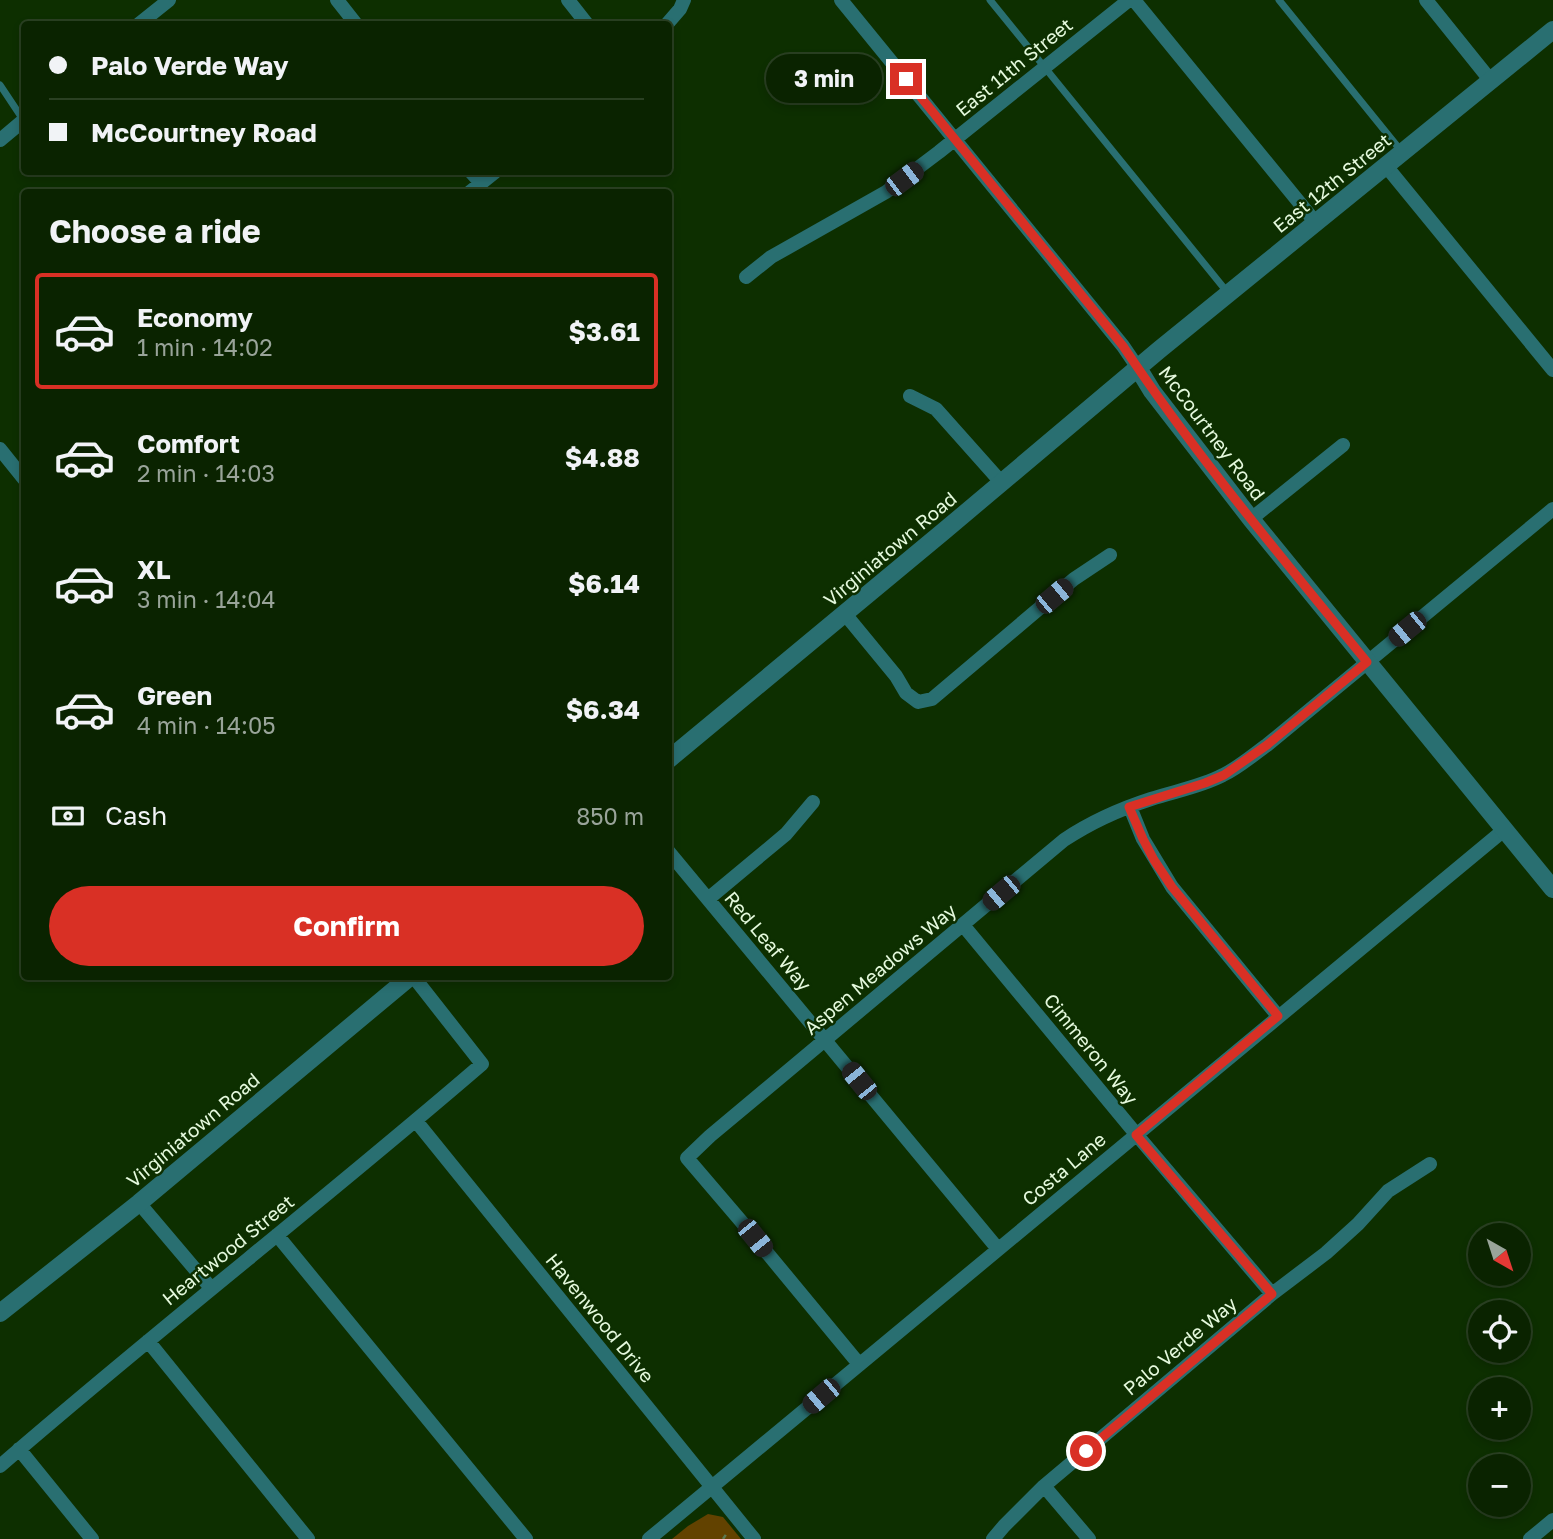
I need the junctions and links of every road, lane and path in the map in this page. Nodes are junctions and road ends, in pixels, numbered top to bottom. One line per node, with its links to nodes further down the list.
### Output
1 (169, 0): 10 (street)
2 (337, 0): 11 (street)
3 (568, 0): 12 (street)
4 (684, 0): 13 (street)
5 (841, 0): 20 (street, McCourtney Road)
6 (990, 0): 15 (lane)
7 (1131, 0): 15 (street, East 11th Street); 24 (street)
8 (1279, 0): 22 (lane)
9 (1426, 0): 16 (street)
10 (143, 21)
11 (354, 21)
12 (585, 21)
13 (670, 21)
14 (1553, 30): 16 (street, East 12th Street)
15 (1045, 68): 20 (street, East 11th Street); 26 (lane)
16 (1491, 81): 22 (street, East 12th Street)
17 (0, 85): 18 (lane)
18 (21, 116)
19 (21, 122): 21 (street)
20 (955, 139): 25 (street, East 11th Street); 27 (street, McCourtney Road)
21 (0, 140)
22 (1402, 152): 23 (street, East 12th Street)
23 (1386, 166): 24 (street, East 12th Street); 28 (street)
24 (1316, 223): 26 (street, East 12th Street)
25 (746, 277)
26 (1229, 294): 27 (street, East 12th Street)
27 (1138, 368): 33 (street, Virginiatown Road); 35 (street, McCourtney Road)
28 (1553, 370)
29 (910, 396): 33 (street)
30 (1343, 445): 35 (street)
31 (0, 449): 32 (street)
32 (21, 475)
33 (1001, 482): 37 (street, Virginiatown Road)
34 (1553, 509): 38 (street, Aspen Meadows Way)
35 (1251, 519): 38 (street, McCourtney Road)
36 (1110, 555): 37 (street)
37 (845, 614): 39 (street, Virginiatown Road)
38 (1367, 662): 41 (street, Aspen Meadows Way); 42 (street, McCourtney Road)
39 (672, 757)
40 (813, 802): 45 (street)
41 (1129, 807): 46 (street, Aspen Meadows Way); 49 (street)
42 (1504, 830): 44 (street, McCourtney Road); 49 (street, Costa Lane)
43 (672, 856): 45 (street, Red Leaf Way)
44 (1553, 889)
45 (708, 899): 50 (street, Red Leaf Way)
46 (963, 925): 50 (street, Aspen Meadows Way); 52 (street, Cimmeron Way)
47 (407, 980): 54 (street, Virginiatown Road)
48 (415, 980): 51 (street, Heartwood Street)
49 (1278, 1016): 52 (street, Costa Lane)
50 (825, 1041): 56 (street, Red Leaf Way); 61 (street, Aspen Meadows Way)
51 (416, 1121): 55 (street, Heartwood Street); 65 (street, Havenwood Drive)
52 (1136, 1135): 56 (street, Costa Lane); 58 (street, Cimmeron Way)
53 (1430, 1164): 58 (street, Palo Verde Way)
54 (139, 1203): 57 (street); 59 (street, Virginiatown Road)
55 (277, 1236): 57 (street, Heartwood Street); 70 (street)
56 (998, 1250): 61 (street, Costa Lane)
57 (211, 1288): 60 (street, Heartwood Street)
58 (1272, 1294): 64 (street, Palo Verde Way)
59 (0, 1314)
60 (148, 1340): 62 (street, Heartwood Street); 69 (street)
61 (859, 1364): 65 (street, Costa Lane)
62 (19, 1449): 63 (street, Heartwood Street); 68 (street)
63 (0, 1466)
64 (1044, 1486): 74 (street, Palo Verde Way); 75 (street)
65 (712, 1487): 71 (street, Costa Lane); 73 (street, Havenwood Drive)
66 (1553, 1520): 76 (street)
67 (727, 1533): 72 (path)
68 (92, 1539)
69 (308, 1539)
70 (526, 1539)
71 (649, 1539)
72 (723, 1539)
73 (754, 1539)
74 (993, 1539)
75 (1089, 1539)
76 (1530, 1539)

